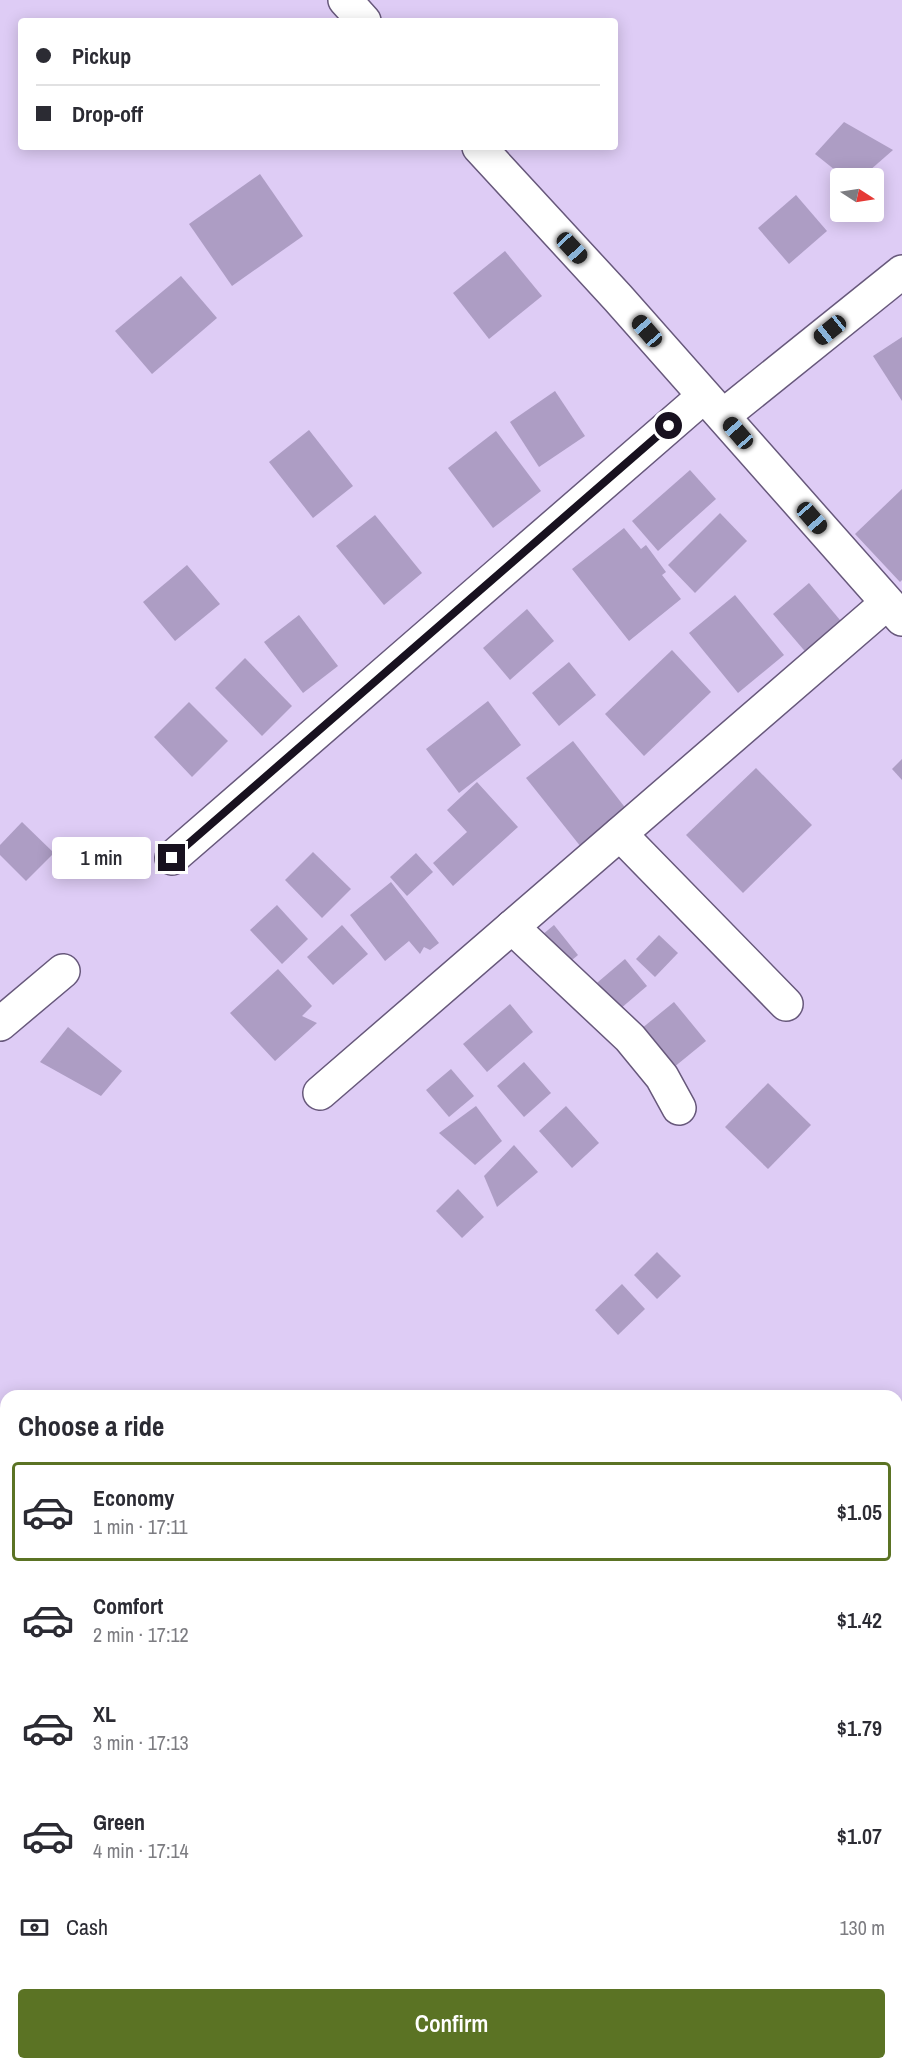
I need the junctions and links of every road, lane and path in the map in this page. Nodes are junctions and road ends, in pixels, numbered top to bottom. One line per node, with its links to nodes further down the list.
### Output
1 (345, 0): 2 (street)
2 (361, 18)
3 (482, 150): 5 (street)
4 (902, 272): 5 (street)
5 (714, 406): 6 (street); 8 (street)
6 (894, 611): 7 (street)
7 (620, 834): 9 (street); 11 (street)
8 (172, 858)
9 (512, 927): 13 (street); 14 (street)
10 (63, 970): 12 (street)
11 (786, 1004)
12 (0, 1024)
13 (320, 1094)
14 (679, 1108)

